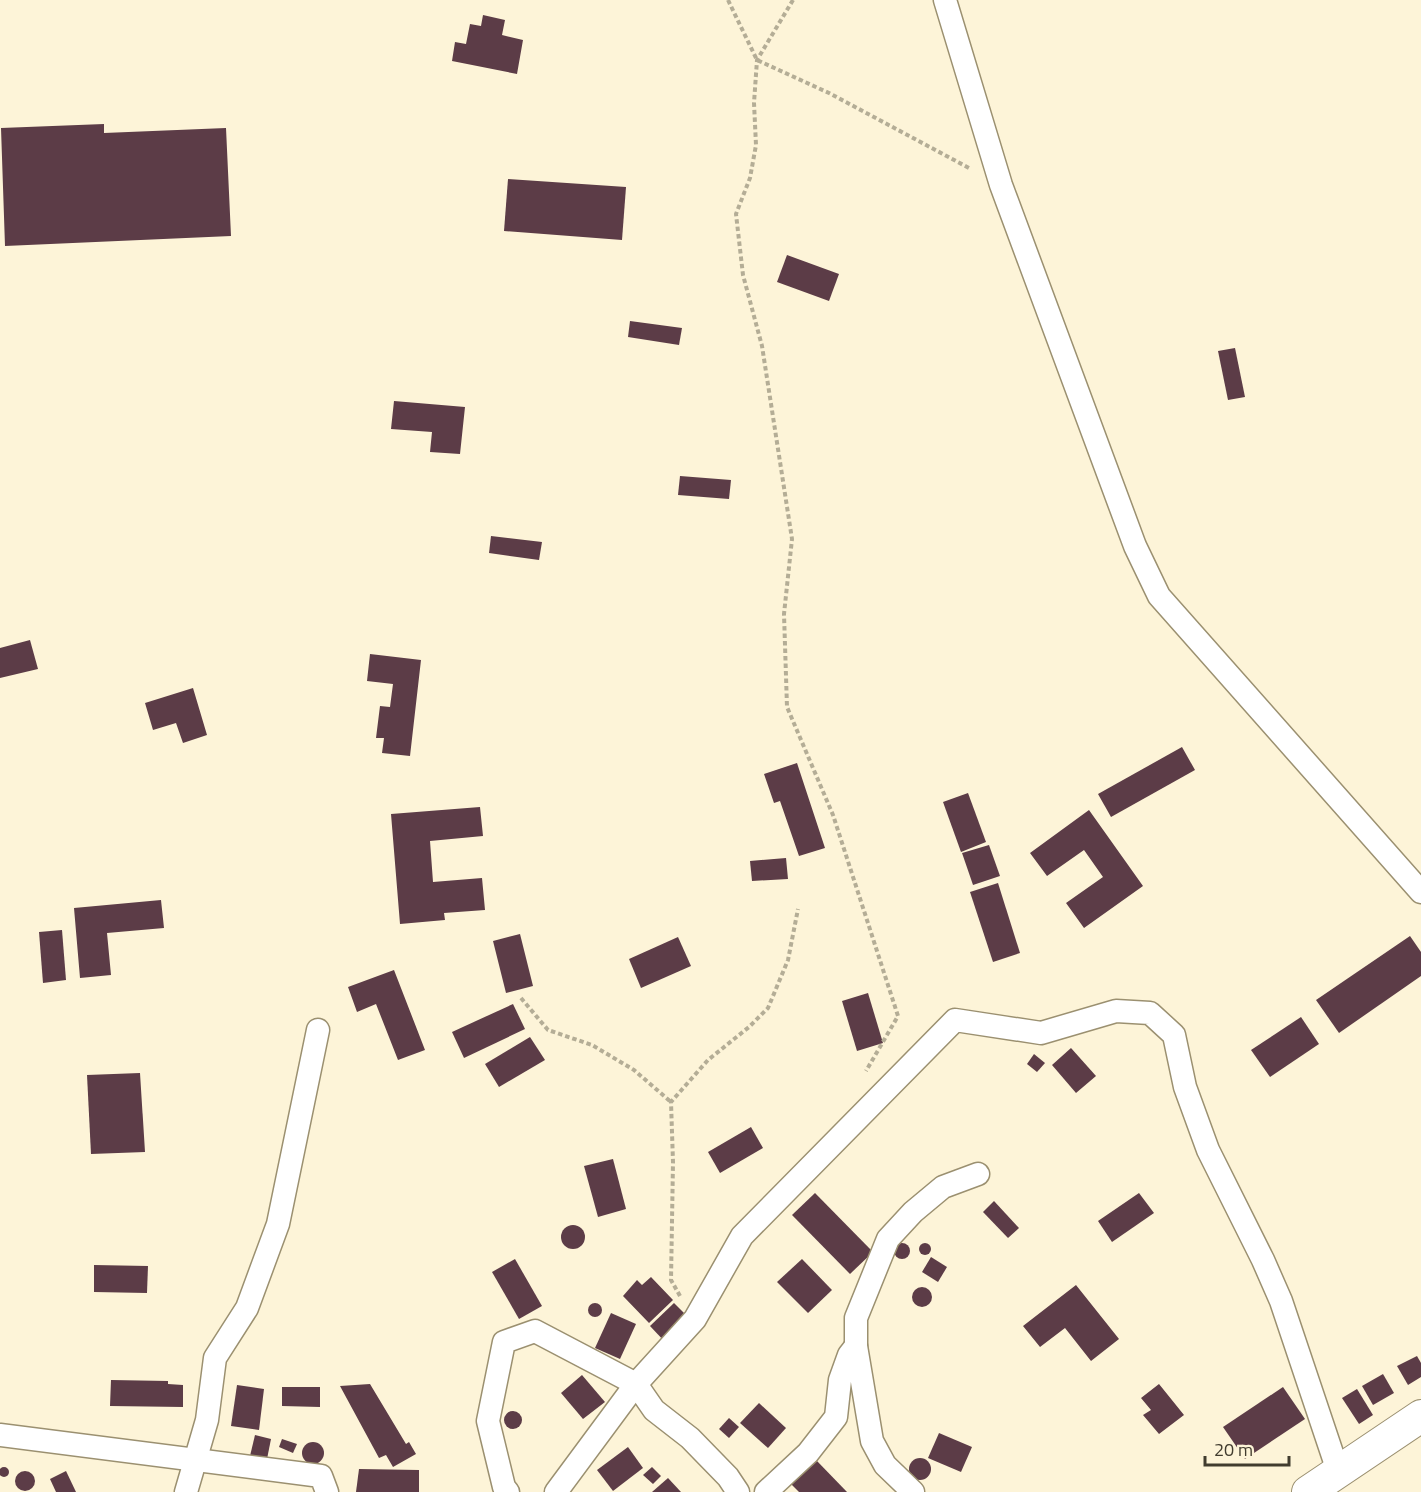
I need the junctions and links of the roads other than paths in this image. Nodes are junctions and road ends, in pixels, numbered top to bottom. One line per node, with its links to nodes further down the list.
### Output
1 (945, 0): 2 (street)
2 (1421, 892)
3 (318, 1030): 9 (street)
4 (978, 1174): 5 (street)
5 (856, 1346): 16 (street); 17 (street)
6 (636, 1384): 10 (street); 13 (street); 14 (street); 15 (street)
7 (1421, 1416): 10 (main road)
8 (0, 1435): 9 (street)
9 (195, 1459): 11 (street); 12 (street)
10 (1338, 1471): 18 (main road)
11 (186, 1492)
12 (327, 1492)
13 (508, 1492)
14 (556, 1492)
15 (738, 1492)
16 (766, 1492)
17 (913, 1492)
18 (1308, 1492)

